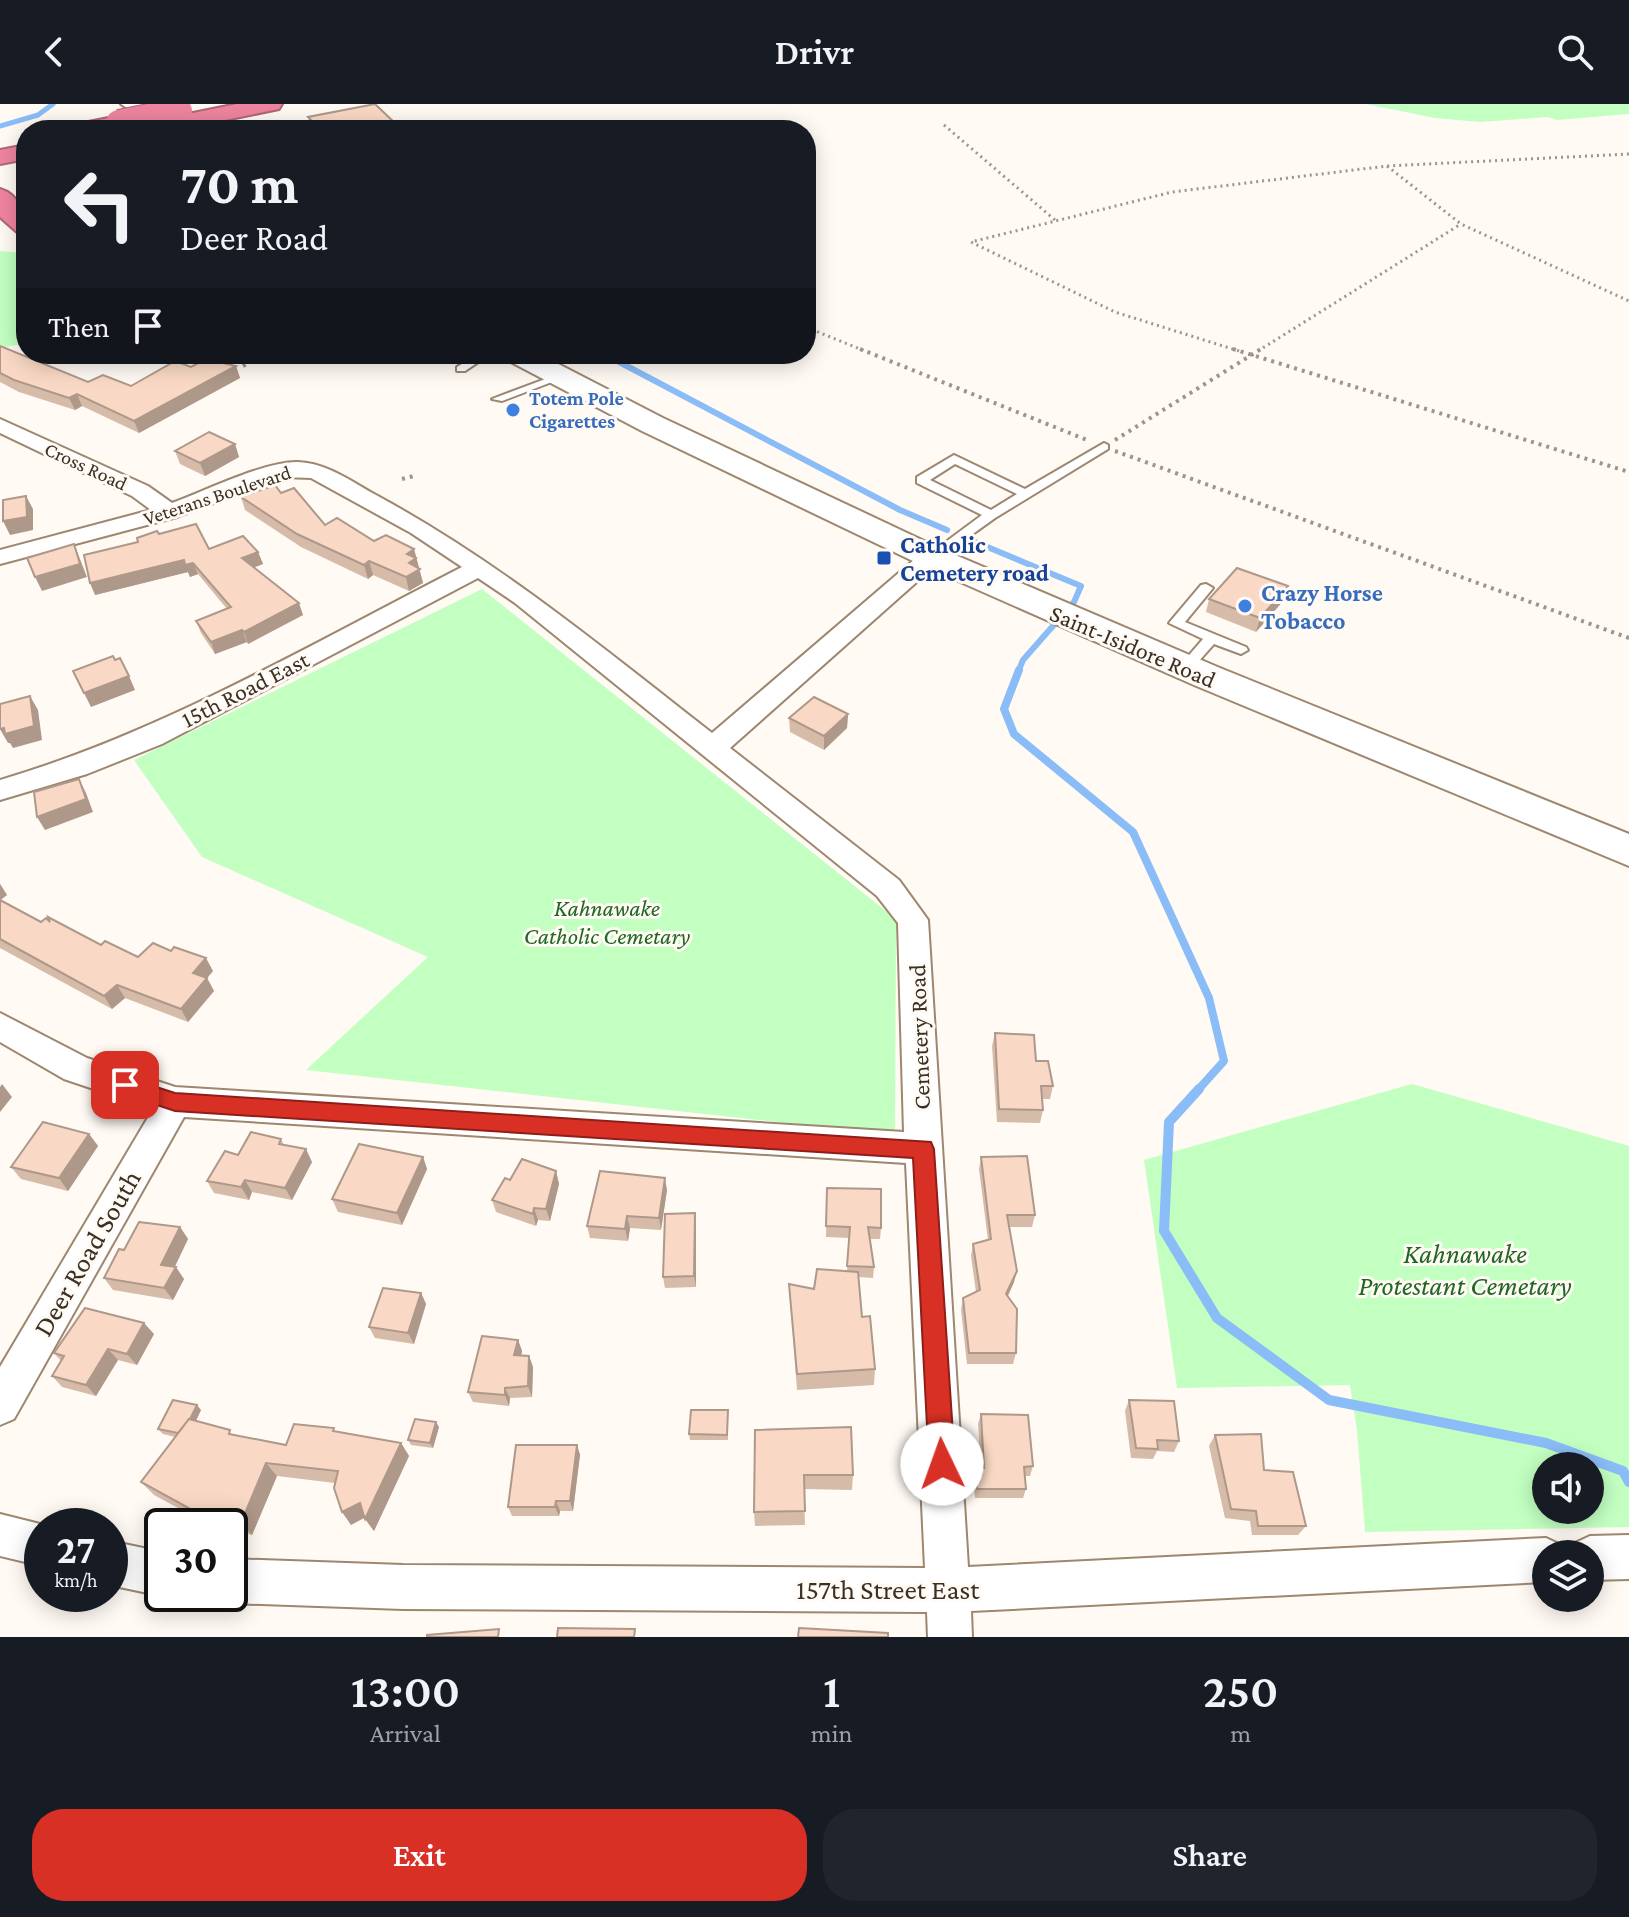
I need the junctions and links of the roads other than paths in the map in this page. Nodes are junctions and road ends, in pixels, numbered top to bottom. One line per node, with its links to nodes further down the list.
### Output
1 (216, 104): 4 (highway)
2 (271, 104): 4 (highway)
3 (124, 115): 4 (highway)
4 (184, 120)
5 (0, 197): 6 (highway)
6 (16, 219)
7 (469, 364): 9 (lane)
8 (536, 364): 10 (street, Saint-Isidore Road)
9 (461, 369)
10 (560, 377): 11 (lane); 18 (street, Saint-Isidore Road)
11 (498, 399)
12 (0, 425): 15 (street, Cross Road)
13 (1104, 447): 14 (lane)
14 (1026, 494): 16 (lane); 16 (lane)
15 (169, 512): 17 (street, Veterans Boulevard); 19 (street, Veterans Boulevard)
16 (991, 515): 18 (lane)
17 (0, 557)
18 (930, 558): 24 (street, Saint-Isidore Road); 25 (street)
19 (481, 567): 22 (street, Veterans Boulevard); 26 (street, 15th Road East)
20 (1206, 588): 21 (lane)
21 (1212, 638): 23 (lane); 24 (lane)
22 (579, 641): 25 (street, Cemetery Road)
23 (1241, 650)
24 (1185, 668): 27 (street, Saint-Isidore Road)
25 (714, 746): 30 (street, Cemetery Road)
26 (0, 790)
27 (1629, 851)
28 (0, 1026): 29 (street)
29 (175, 1102): 30 (street); 31 (street, Deer Road South)
30 (923, 1149): 38 (street, Cemetery Road)
31 (0, 1405)
32 (0, 1535): 33 (street)
33 (24, 1541)
34 (1629, 1557): 35 (street)
35 (1604, 1558)
36 (1532, 1561): 38 (street, 157th Street East)
37 (248, 1582): 38 (street, 157th Street East)
38 (950, 1590): 39 (street, Cemetery Road)
39 (950, 1637)

